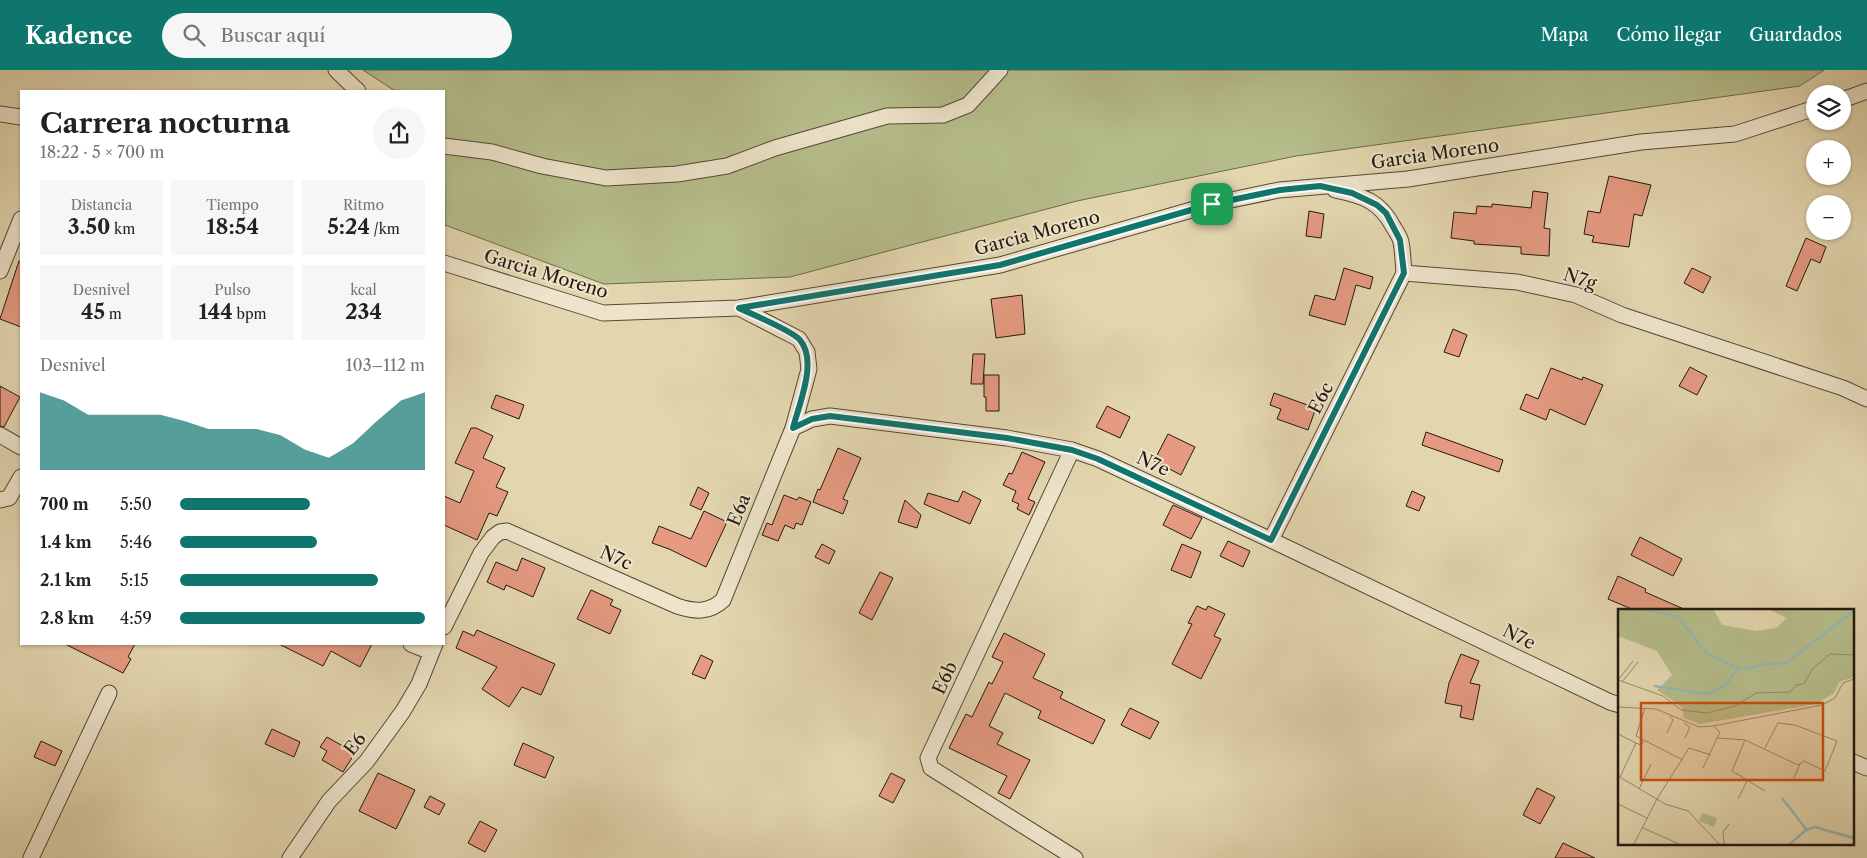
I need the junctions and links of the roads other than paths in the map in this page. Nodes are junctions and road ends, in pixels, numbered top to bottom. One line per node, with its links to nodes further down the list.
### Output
1 (336, 70): 3 (street)
2 (1000, 70): 9 (street)
3 (357, 90)
4 (1867, 91): 5 (street)
5 (1851, 97)
6 (1806, 111): 10 (street, Garcia Moreno)
7 (0, 114): 8 (street)
8 (20, 117)
9 (445, 146)
10 (1320, 186): 14 (street); 15 (street, Garcia Moreno)
11 (20, 221): 13 (street)
12 (445, 263): 15 (street, Garcia Moreno)
13 (0, 271)
14 (1404, 273): 16 (street, N7g); 23 (street, E6c)
15 (739, 308): 17 (street)
16 (1867, 399)
17 (793, 428): 20 (street, N7e); 24 (street, E6a)
18 (0, 435): 19 (street)
19 (20, 446)
20 (1072, 450): 23 (street, N7e); 34 (street, E6b)
21 (20, 479): 22 (street)
22 (0, 500)
23 (1271, 540): 29 (street, N7e)
24 (718, 605): 25 (street, N7c)
25 (445, 625)
26 (416, 645): 27 (street)
27 (433, 648): 33 (street, E6)
28 (110, 693): 32 (street)
29 (1618, 704)
30 (1854, 762): 31 (street)
31 (1867, 768)
32 (32, 858)
33 (290, 858)
34 (1075, 858)

